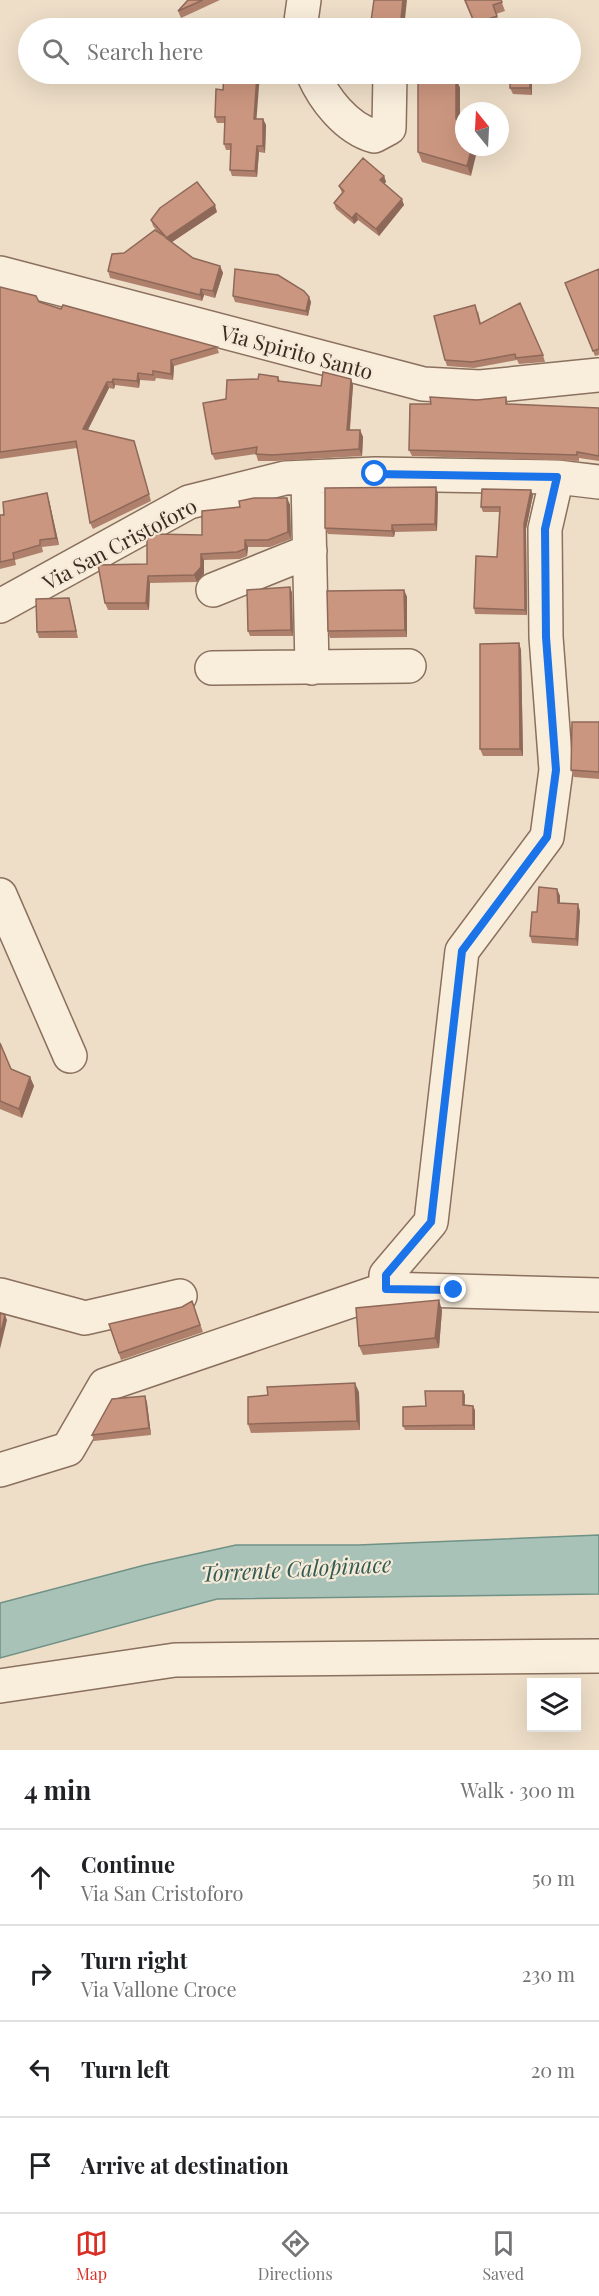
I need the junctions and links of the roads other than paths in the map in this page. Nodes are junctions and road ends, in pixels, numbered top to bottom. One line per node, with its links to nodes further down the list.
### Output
1 (304, 0): 2 (street)
2 (301, 18)
3 (319, 84): 4 (street)
4 (390, 84)
5 (0, 273): 6 (street, Via Spirito Santo)
6 (599, 375)
7 (308, 477): 8 (street, Via San Cristoforo); 10 (street); 12 (street, Via San Cristoforo)
8 (557, 477): 9 (street, Via San Cristoforo); 18 (street)
9 (599, 482)
10 (310, 551): 11 (street); 15 (street)
11 (213, 590)
12 (0, 606)
13 (409, 666): 15 (street)
14 (212, 668): 15 (street)
15 (312, 668)
16 (0, 895): 17 (street)
17 (70, 1056)
18 (386, 1289): 20 (street); 22 (street)
19 (0, 1295): 21 (street)
20 (599, 1295)
21 (180, 1296)
22 (0, 1470)
23 (599, 1656): 24 (street)
24 (0, 1686)

